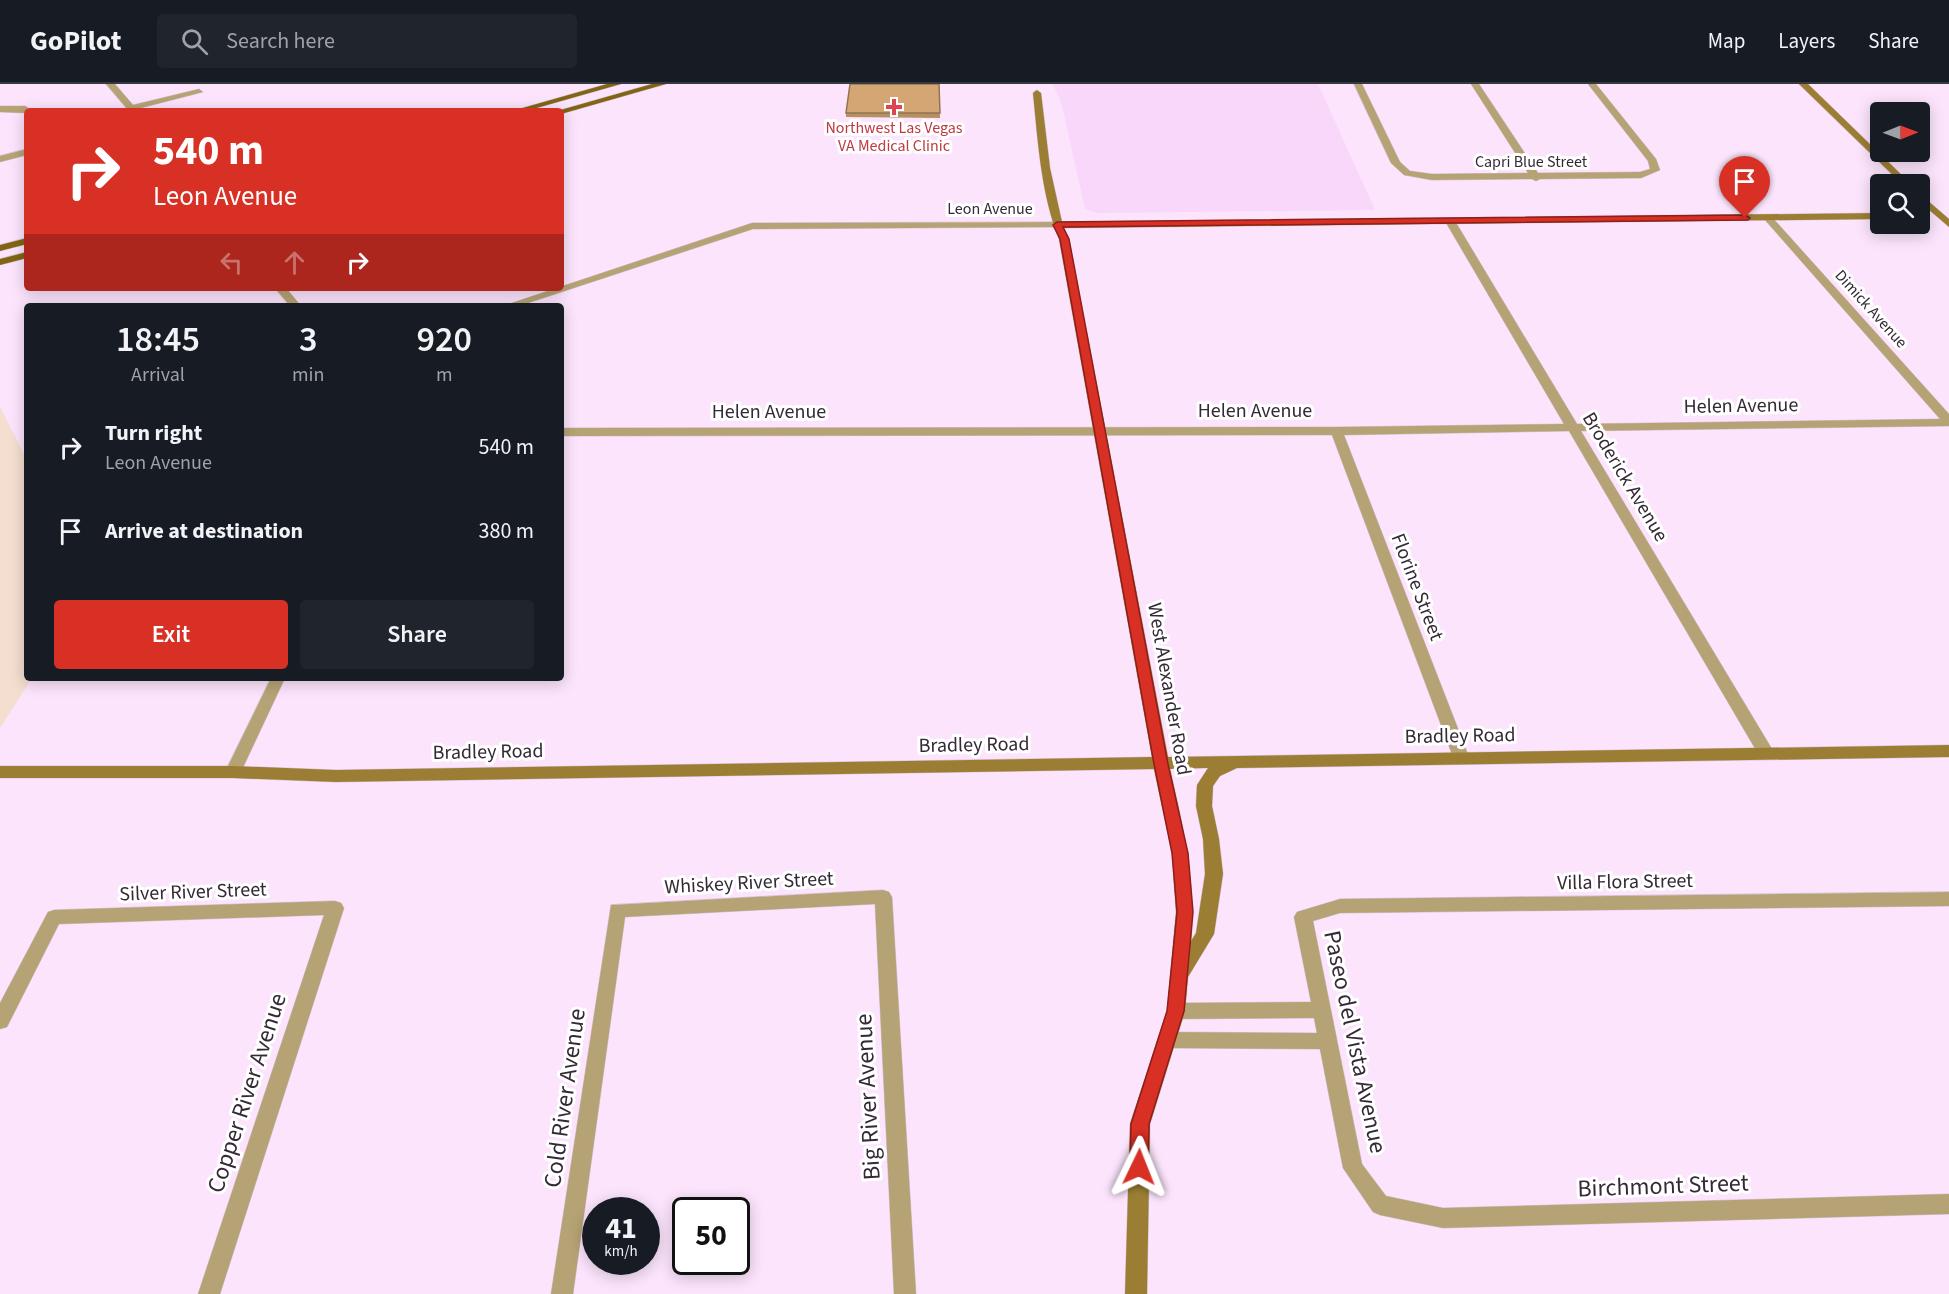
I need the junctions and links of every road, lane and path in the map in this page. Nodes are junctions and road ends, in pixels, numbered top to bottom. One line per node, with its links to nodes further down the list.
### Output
1 (110, 84): 10 (street)
2 (617, 84): 12 (main road)
3 (662, 84): 14 (main road)
4 (1358, 84): 19 (street, Capri Blue Street)
5 (1475, 84): 19 (street)
6 (1592, 84): 19 (street, Capri Blue Street)
7 (1803, 84): 18 (street)
8 (1036, 89): 27 (street, West Alexander Road)
9 (199, 92): 11 (street)
10 (132, 108)
11 (137, 108)
12 (527, 108)
13 (0, 109): 15 (street)
14 (564, 110)
15 (24, 111)
16 (24, 153): 17 (street)
17 (0, 159)
18 (1897, 174)
19 (1536, 178)
20 (1930, 206): 22 (street)
21 (1930, 215): 22 (street)
22 (1939, 215): 26 (street)
23 (1870, 216): 24 (street, Leon Avenue)
24 (1768, 218): 25 (street, Leon Avenue); 37 (street, Dimick Avenue)
25 (1450, 221): 27 (street, Leon Avenue); 38 (street, Broderick Avenue)
26 (1949, 224)
27 (1057, 225): 32 (street, Leon Avenue); 39 (street, West Alexander Road)
28 (24, 242): 29 (main road)
29 (0, 248)
30 (24, 256): 31 (main road)
31 (0, 262)
32 (564, 288)
33 (283, 291): 35 (street)
34 (554, 291): 36 (street, Leon Avenue)
35 (293, 303)
36 (517, 303)
37 (1949, 422): 38 (street, Helen Avenue)
38 (1573, 428): 40 (street, Helen Avenue); 44 (street, Broderick Avenue)
39 (1101, 430): 40 (street, Helen Avenue); 41 (street, Helen Avenue); 47 (street, West Alexander Road)
40 (1337, 431): 45 (street, Florine Street)
41 (564, 432)
42 (277, 681): 49 (street)
43 (1949, 751): 44 (street, Bradley Road)
44 (1766, 753): 45 (street, Bradley Road)
45 (1461, 757): 46 (street, Bradley Road)
46 (1235, 762): 47 (street, Bradley Road); 55 (street)
47 (1161, 764): 49 (street, Bradley Road); 55 (street, West Alexander Road)
48 (0, 772): 49 (street, Bradley Road)
49 (233, 772)
50 (883, 897): 53 (street, Whiskey River Street); 65 (street, Big River Avenue)
51 (1949, 899): 54 (street, Villa Flora Street)
52 (335, 908): 58 (street, Silver River Street); 63 (street, Copper River Avenue)
53 (617, 910): 64 (street, Cold River Avenue)
54 (1303, 917): 56 (street, Paseo del Vista Avenue)
55 (1178, 978): 57 (street, West Alexander Road)
56 (1321, 1010): 57 (street); 60 (street, Paseo del Vista Avenue)
57 (1176, 1011): 59 (street, West Alexander Road)
58 (0, 1022)
59 (1167, 1040): 60 (street); 66 (street, West Alexander Road)
60 (1328, 1041): 62 (street, Paseo del Vista Avenue)
61 (1949, 1204): 62 (street, Birchmont Street)
62 (1380, 1206)
63 (209, 1294)
64 (562, 1294)
65 (904, 1294)
66 (1136, 1294)

